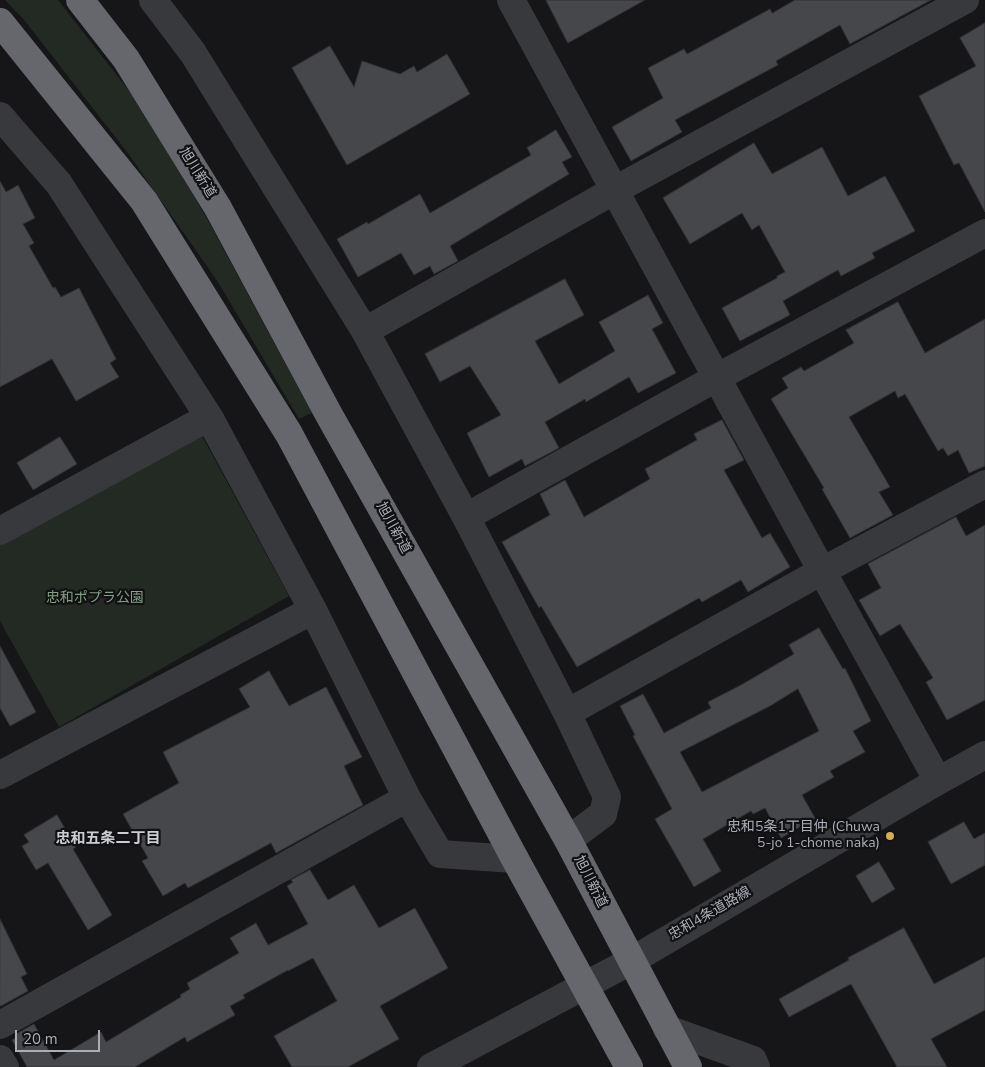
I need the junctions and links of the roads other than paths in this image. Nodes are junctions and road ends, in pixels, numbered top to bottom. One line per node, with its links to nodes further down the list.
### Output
1 (80, 0): 22 (highway, 旭川新道)
2 (153, 0): 9 (street)
3 (511, 0): 7 (street)
4 (965, 0): 7 (street)
5 (0, 22): 23 (highway)
6 (0, 116): 11 (street)
7 (615, 190): 9 (street); 10 (street)
8 (985, 233): 10 (street)
9 (365, 331): 13 (street)
10 (716, 378): 13 (street); 15 (street)
11 (209, 417): 14 (street); 16 (street)
12 (985, 484): 15 (street)
13 (466, 517): 17 (street)
14 (2, 525)
15 (822, 571): 17 (street); 20 (street)
16 (313, 610): 19 (street); 21 (street)
17 (567, 713): 22 (street)
18 (985, 756): 20 (street, 忠和4条道路線)
19 (0, 775)
20 (938, 781): 24 (street, 忠和4条道路線)
21 (407, 798): 23 (street); 26 (street)
22 (568, 840): 24 (highway, 旭川新道)
23 (515, 859): 25 (highway)
24 (631, 961): 25 (street, 忠和4条道路線); 27 (highway, 旭川新道)
25 (585, 985): 30 (street, 忠和4条道路線); 31 (highway)
26 (0, 1025)
27 (667, 1029): 32 (highway, 旭川新道); 33 (street)
28 (0, 1059): 29 (street)
29 (5, 1067)
30 (431, 1067)
31 (629, 1067)
32 (688, 1067)
33 (756, 1067)

